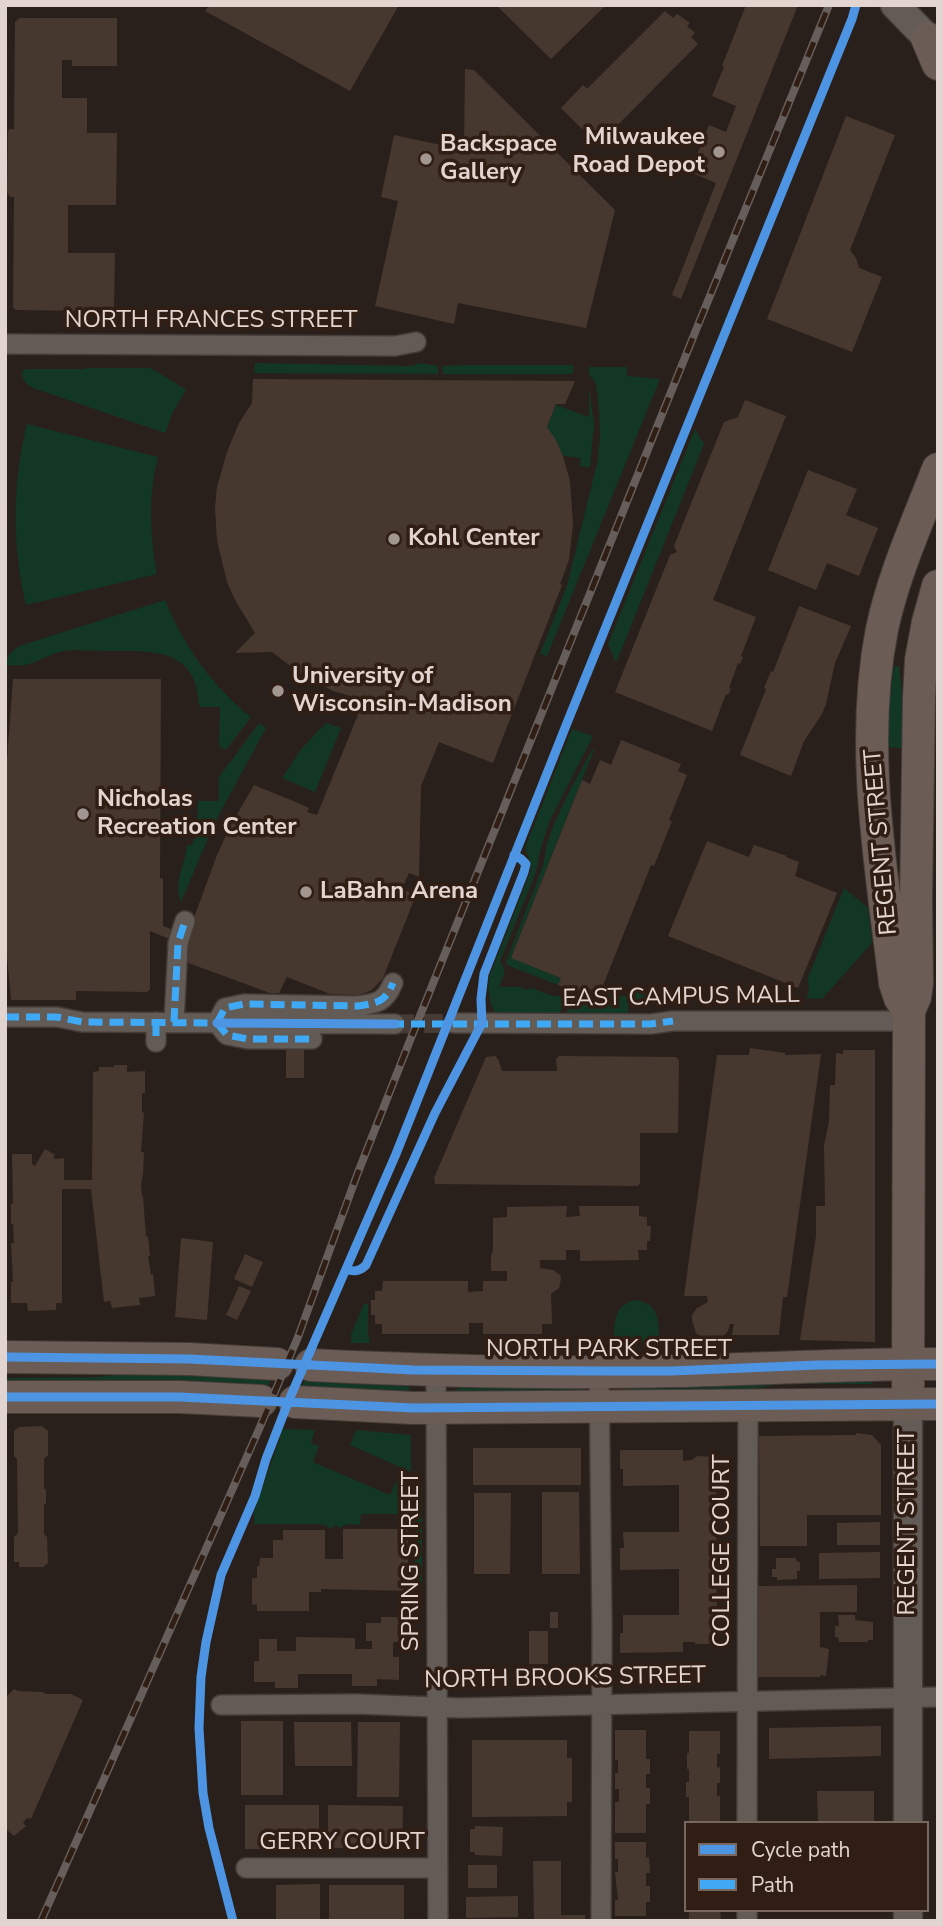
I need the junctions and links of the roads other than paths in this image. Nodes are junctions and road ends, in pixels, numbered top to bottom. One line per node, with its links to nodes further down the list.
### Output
1 (895, 5): 2 (main road)
2 (934, 50)
3 (416, 342): 4 (street, NORTH FRANCES STREET)
4 (5, 345)
5 (938, 468): 9 (main road, REGENT STREET)
6 (938, 586): 9 (main road, REGENT STREET)
7 (185, 921): 14 (street)
8 (393, 982): 11 (street)
9 (909, 1016): 12 (street, EAST CAMPUS MALL); 18 (main road, REGENT STREET)
10 (5, 1017): 14 (street)
11 (217, 1023): 13 (street); 14 (street); 15 (street)
12 (454, 1023)
13 (395, 1024)
14 (162, 1029)
15 (312, 1039)
16 (5, 1357): 17 (main road)
17 (277, 1364)
18 (923, 1364): 21 (main road, NORTH PARK STREET); 26 (main road, REGENT STREET)
19 (311, 1365): 20 (main road, NORTH PARK STREET)
20 (436, 1370): 21 (main road, NORTH PARK STREET); 28 (street, SPRING STREET)
21 (599, 1371): 27 (street)
22 (5, 1397): 23 (main road)
23 (261, 1401)
24 (295, 1402): 28 (main road)
25 (748, 1405): 26 (main road); 27 (main road); 31 (street, COLLEGE COURT)
26 (923, 1405): 30 (main road, REGENT STREET)
27 (599, 1406): 28 (main road); 32 (street)
28 (436, 1408): 34 (street, SPRING STREET)
29 (938, 1697): 30 (street, NORTH BROOKS STREET)
30 (908, 1698): 31 (street, NORTH BROOKS STREET); 36 (main road, REGENT STREET)
31 (748, 1701): 32 (street, NORTH BROOKS STREET); 35 (street, COLLEGE COURT)
32 (601, 1704): 34 (street, NORTH BROOKS STREET); 40 (street)
33 (221, 1705): 34 (street, NORTH BROOKS STREET)
34 (437, 1706): 38 (street, SPRING STREET)
35 (747, 1821)
36 (908, 1821)
37 (246, 1868): 38 (street, GERRY COURT)
38 (438, 1868): 39 (street, SPRING STREET)
39 (438, 1921)
40 (601, 1921)

